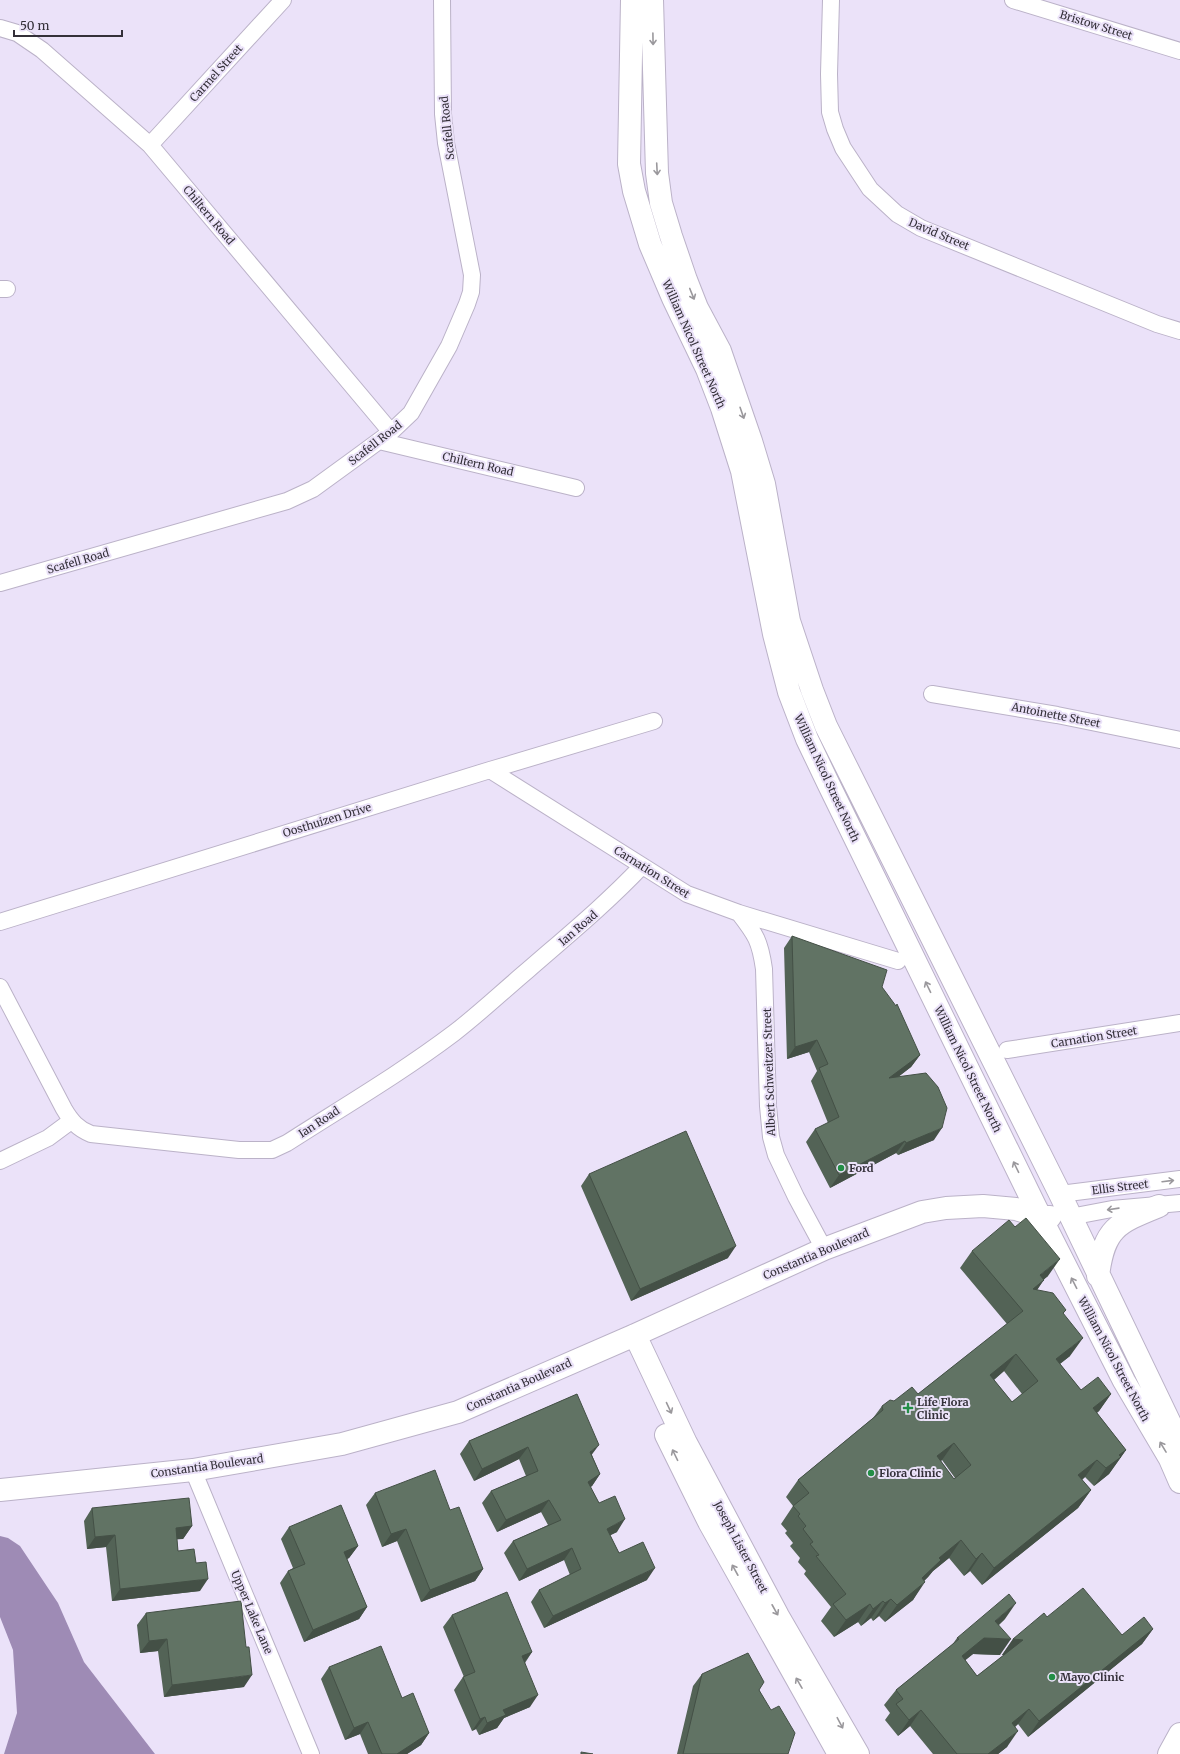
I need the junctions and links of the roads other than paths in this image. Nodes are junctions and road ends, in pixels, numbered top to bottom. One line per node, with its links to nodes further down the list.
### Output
1 (283, 0): 9 (street, Carmel Street)
2 (442, 0): 11 (street, Scafell Road)
3 (632, 0): 30 (main road, William Nicol Street North, one-way to 3)
4 (652, 0): 28 (main road, William Nicol Street North, one-way to 28)
5 (831, 0): 10 (street, David Street)
6 (1013, 0): 8 (street, Bristow Street)
7 (0, 28): 9 (street, Chiltern Road)
8 (1180, 51)
9 (150, 145): 11 (street, Chiltern Road)
10 (1180, 331)
11 (385, 436): 12 (street, Chiltern Road); 13 (street, Scafell Road)
12 (576, 488)
13 (0, 583)
14 (932, 694): 16 (street, Antoinette Street)
15 (654, 721): 17 (street, Oosthuizen Drive)
16 (1180, 740)
17 (490, 770): 18 (street, Carnation Street); 20 (street, Oosthuizen Drive)
18 (642, 866): 19 (street, Carnation Street); 25 (street, Ian Road)
19 (739, 913): 21 (street, Carnation Street); 32 (street, Albert Schweitzer Street)
20 (0, 922)
21 (898, 961)
22 (0, 987): 25 (street, Ian Road)
23 (1180, 1023): 24 (street, Carnation Street)
24 (1007, 1050)
25 (71, 1121): 26 (street)
26 (0, 1161)
27 (1180, 1179): 28 (street, Ellis Street, one-way to 27)
28 (1060, 1194): 30 (main road, Constantia Boulevard); 31 (main road, William Nicol Street North)
29 (1170, 1205): 31 (street, Ellis Street, one-way to 31); 33 (main road)
30 (1030, 1209): 31 (main road, Constantia Boulevard); 32 (main road, Constantia Boulevard); 37 (main road, William Nicol Street North, one-way to 30)
31 (1070, 1217): 33 (main road, William Nicol Street North)
32 (824, 1249): 34 (main road, Constantia Boulevard)
33 (1098, 1276): 35 (main road, William Nicol Street North)
34 (629, 1337): 36 (main road, Constantia Boulevard); 41 (main road, Joseph Lister Street, one-way to 34); 42 (main road, Joseph Lister Street, one-way to 42)
35 (1180, 1444)
36 (192, 1470): 38 (main road, Constantia Boulevard); 40 (street, Upper Lake Lane)
37 (1180, 1482)
38 (0, 1490)
39 (1180, 1734): 43 (main road)
40 (311, 1754)
41 (839, 1754)
42 (858, 1754)
43 (1169, 1754)

